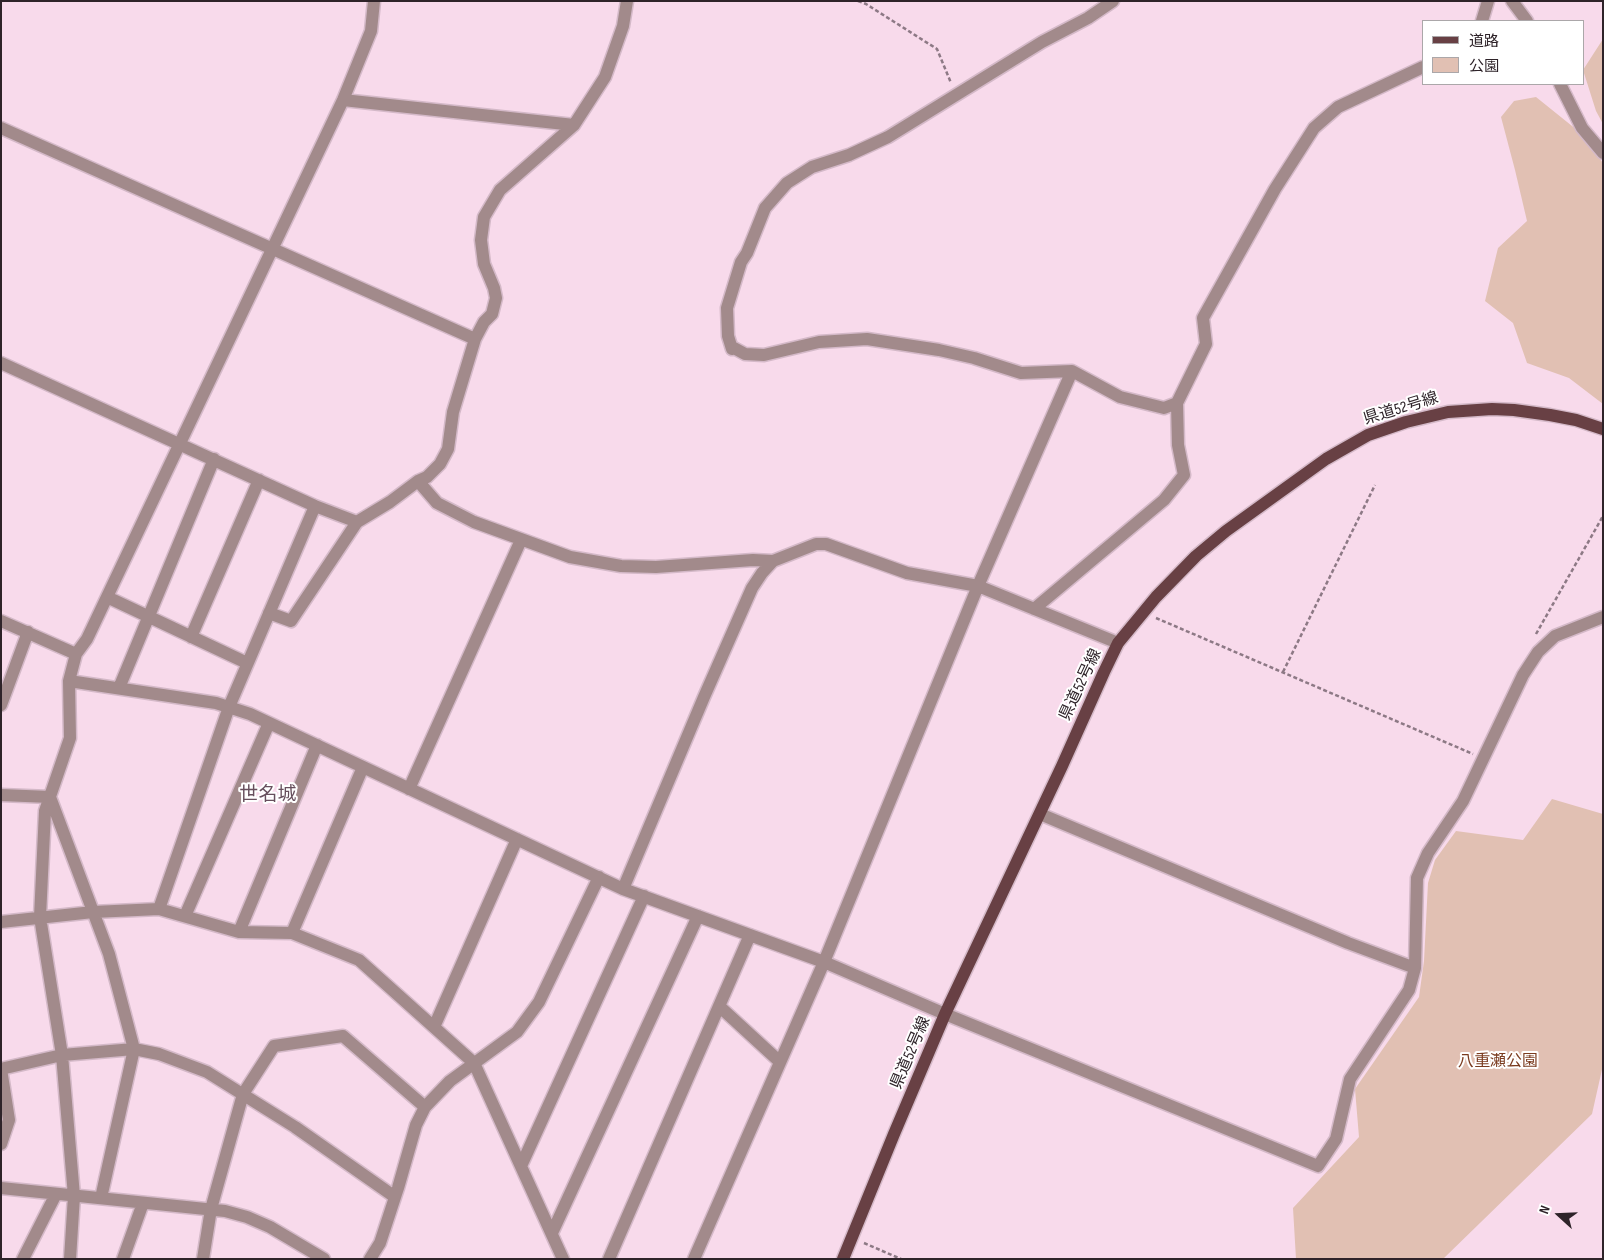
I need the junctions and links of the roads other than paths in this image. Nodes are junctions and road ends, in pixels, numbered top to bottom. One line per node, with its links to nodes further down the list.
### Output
1 (374, 1): 10 (street)
2 (627, 1): 11 (street)
3 (1113, 1): 17 (street)
4 (1488, 1): 6 (street)
5 (1512, 1): 7 (street)
6 (1482, 20)
7 (1526, 20)
8 (1422, 67): 18 (street)
9 (1560, 85): 13 (street)
10 (343, 100): 11 (street); 14 (street)
11 (574, 125): 15 (street)
12 (1, 128): 14 (street)
13 (1603, 153)
14 (271, 249): 15 (street); 20 (street)
15 (475, 339): 23 (street)
16 (1, 363): 20 (street)
17 (1072, 371): 18 (street); 28 (street)
18 (1178, 403): 30 (street)
19 (1603, 429): 37 (main road, 県道52号線)
20 (179, 444): 21 (street); 29 (street)
21 (214, 459): 22 (street); 32 (street)
22 (259, 480): 24 (street); 36 (street)
23 (418, 480): 25 (street); 26 (street)
24 (315, 506): 25 (street); 31 (street)
25 (357, 522): 31 (street)
26 (522, 540): 27 (street); 47 (street)
27 (773, 562): 28 (street); 53 (street)
28 (978, 586): 30 (street); 64 (street)
29 (107, 597): 32 (street); 38 (street)
30 (1034, 609): 37 (street)
31 (269, 613): 39 (street)
32 (149, 617): 36 (street); 41 (street)
33 (1603, 617): 65 (street)
34 (1, 620): 35 (street)
35 (28, 632): 38 (street); 42 (street)
36 (190, 637): 39 (street)
37 (1118, 643): 50 (main road, 県道52号線)
38 (76, 654): 40 (street)
39 (248, 663): 43 (street)
40 (69, 680): 41 (street); 49 (street)
41 (119, 688): 43 (street)
42 (1, 705)
43 (229, 707): 44 (street); 55 (street)
44 (269, 723): 45 (street); 57 (street)
45 (316, 745): 46 (street); 61 (street)
46 (363, 767): 47 (street); 62 (street)
47 (409, 788): 51 (street)
48 (1, 795): 49 (street)
49 (50, 797): 56 (street); 59 (street)
50 (1040, 814): 65 (street); 67 (main road, 県道52号線)
51 (517, 839): 52 (street); 68 (street)
52 (598, 877): 53 (street); 72 (street)
53 (623, 889): 54 (street)
54 (644, 896): 58 (street); 77 (street)
55 (159, 909): 56 (street); 57 (street)
56 (93, 912): 59 (street); 69 (street)
57 (185, 916): 61 (street)
58 (698, 916): 63 (street); 85 (street)
59 (40, 917): 60 (street); 70 (street)
60 (1, 922)
61 (239, 932): 62 (street)
62 (292, 933): 68 (street)
63 (750, 935): 64 (street); 66 (street)
64 (824, 962): 67 (street); 71 (street)
65 (1415, 968): 67 (street)
66 (719, 1006): 71 (street); 93 (street)
67 (945, 1014): 95 (main road, 県道52号線)
68 (434, 1027): 72 (street)
69 (134, 1049): 70 (street); 74 (street); 82 (street)
70 (62, 1055): 73 (street); 80 (street)
71 (780, 1062): 94 (street)
72 (474, 1063): 75 (street); 77 (street)
73 (1, 1069): 76 (street)
74 (243, 1094): 75 (street); 81 (street); 84 (street)
75 (425, 1107): 81 (street)
76 (1, 1144)
77 (521, 1166): 85 (street)
78 (1, 1188): 79 (street)
79 (56, 1194): 80 (street); 86 (street)
80 (74, 1196): 82 (street); 87 (street)
81 (395, 1197): 91 (street)
82 (101, 1198): 83 (street)
83 (143, 1202): 84 (street); 88 (street)
84 (211, 1209): 89 (street); 90 (street)
85 (552, 1233): 92 (street)
86 (23, 1259)
87 (70, 1259)
88 (123, 1259)
89 (203, 1259)
90 (324, 1259)
91 (370, 1259)
92 (563, 1259)
93 (609, 1259)
94 (694, 1259)
95 (843, 1259)

